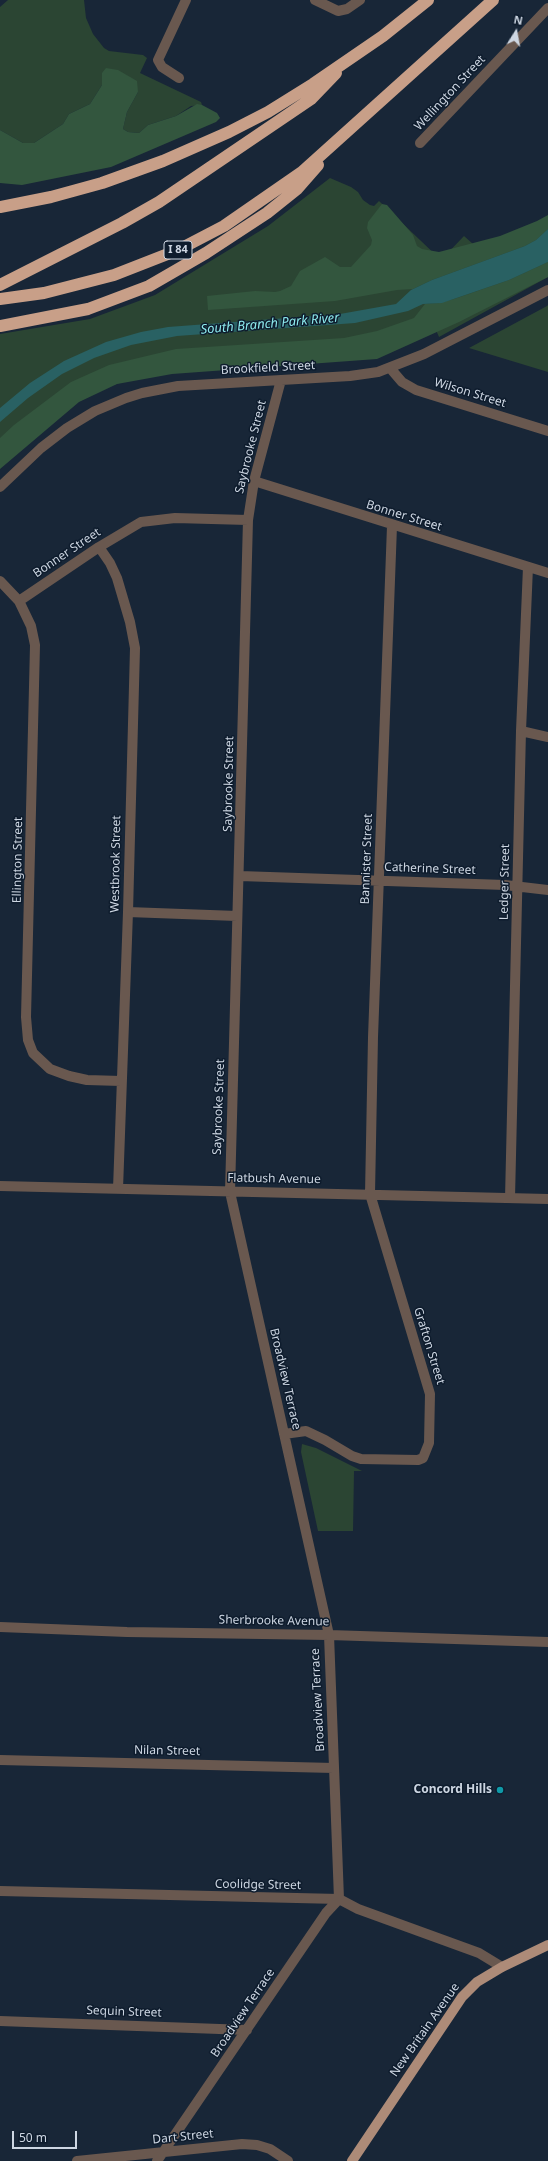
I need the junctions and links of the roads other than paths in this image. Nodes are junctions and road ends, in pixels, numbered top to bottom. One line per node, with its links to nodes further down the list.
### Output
1 (186, 0): 8 (street)
2 (315, 0): 3 (street)
3 (360, 0)
4 (428, 0): 7 (highway)
5 (493, 0): 10 (highway, I 84)
6 (548, 8): 9 (street, Wellington Street)
7 (343, 64): 11 (highway); 12 (highway)
8 (179, 78)
9 (420, 143)
10 (302, 178): 14 (highway, I 84); 15 (highway)
11 (0, 207)
12 (0, 285)
13 (548, 290): 16 (street, Brookfield Street)
14 (0, 299)
15 (0, 326)
16 (390, 368): 17 (street, Brookfield Street); 18 (street, Wilson Street)
17 (281, 380): 19 (street, Saybrooke Street); 20 (street, Brookfield Street)
18 (548, 431)
19 (254, 481): 21 (street, Saybrooke Street); 22 (street, Bonner Street)
20 (0, 487)
21 (248, 520): 23 (street, Bonner Street); 30 (street, Saybrooke Street)
22 (392, 526): 24 (street, Bonner Street); 31 (street, Bannister Street)
23 (99, 547): 27 (street, Bonner Street); 34 (street, Westbrook Street)
24 (528, 568): 25 (street, Bonner Street); 28 (street, Ledger Street)
25 (548, 573)
26 (0, 581): 27 (street, Ellington Street)
27 (19, 601): 36 (street, Ellington Street)
28 (521, 732): 29 (street); 32 (street, Ledger Street)
29 (548, 737)
30 (240, 876): 31 (street, Catherine Street); 35 (street, Saybrooke Street)
31 (379, 881): 32 (street, Catherine Street); 40 (street, Bannister Street)
32 (518, 886): 33 (street, Catherine Street); 41 (street, Ledger Street)
33 (548, 890)
34 (128, 912): 35 (street); 36 (street, Westbrook Street)
35 (237, 916): 39 (street, Saybrooke Street)
36 (121, 1081): 38 (street, Westbrook Street)
37 (0, 1186): 38 (street, Flatbush Avenue)
38 (118, 1189): 39 (street, Flatbush Avenue)
39 (230, 1192): 40 (street, Flatbush Avenue); 43 (street, Broadview Terrace)
40 (370, 1194): 41 (street, Flatbush Avenue); 43 (street, Grafton Street)
41 (510, 1198): 42 (street, Flatbush Avenue)
42 (548, 1199)
43 (284, 1434): 45 (street, Broadview Terrace)
44 (0, 1627): 45 (street, Sherbrooke Avenue)
45 (328, 1635): 46 (street, Sherbrooke Avenue); 48 (street, Broadview Terrace)
46 (548, 1642)
47 (0, 1760): 48 (street, Nilan Street)
48 (334, 1768): 50 (street, Broadview Terrace)
49 (0, 1891): 50 (street, Coolidge Street)
50 (339, 1899): 52 (street, Coolidge Street); 54 (street, Broadview Terrace)
51 (548, 1945): 52 (main road, New Britain Avenue)
52 (502, 1967): 59 (main road, New Britain Avenue)
53 (0, 2021): 54 (street, Sequin Street)
54 (247, 2030): 55 (street, Broadview Terrace)
55 (164, 2152): 56 (street, Dart Street); 57 (street, Broadview Terrace); 58 (street, Dart Street)
56 (77, 2161)
57 (157, 2161)
58 (288, 2161)
59 (352, 2161)

